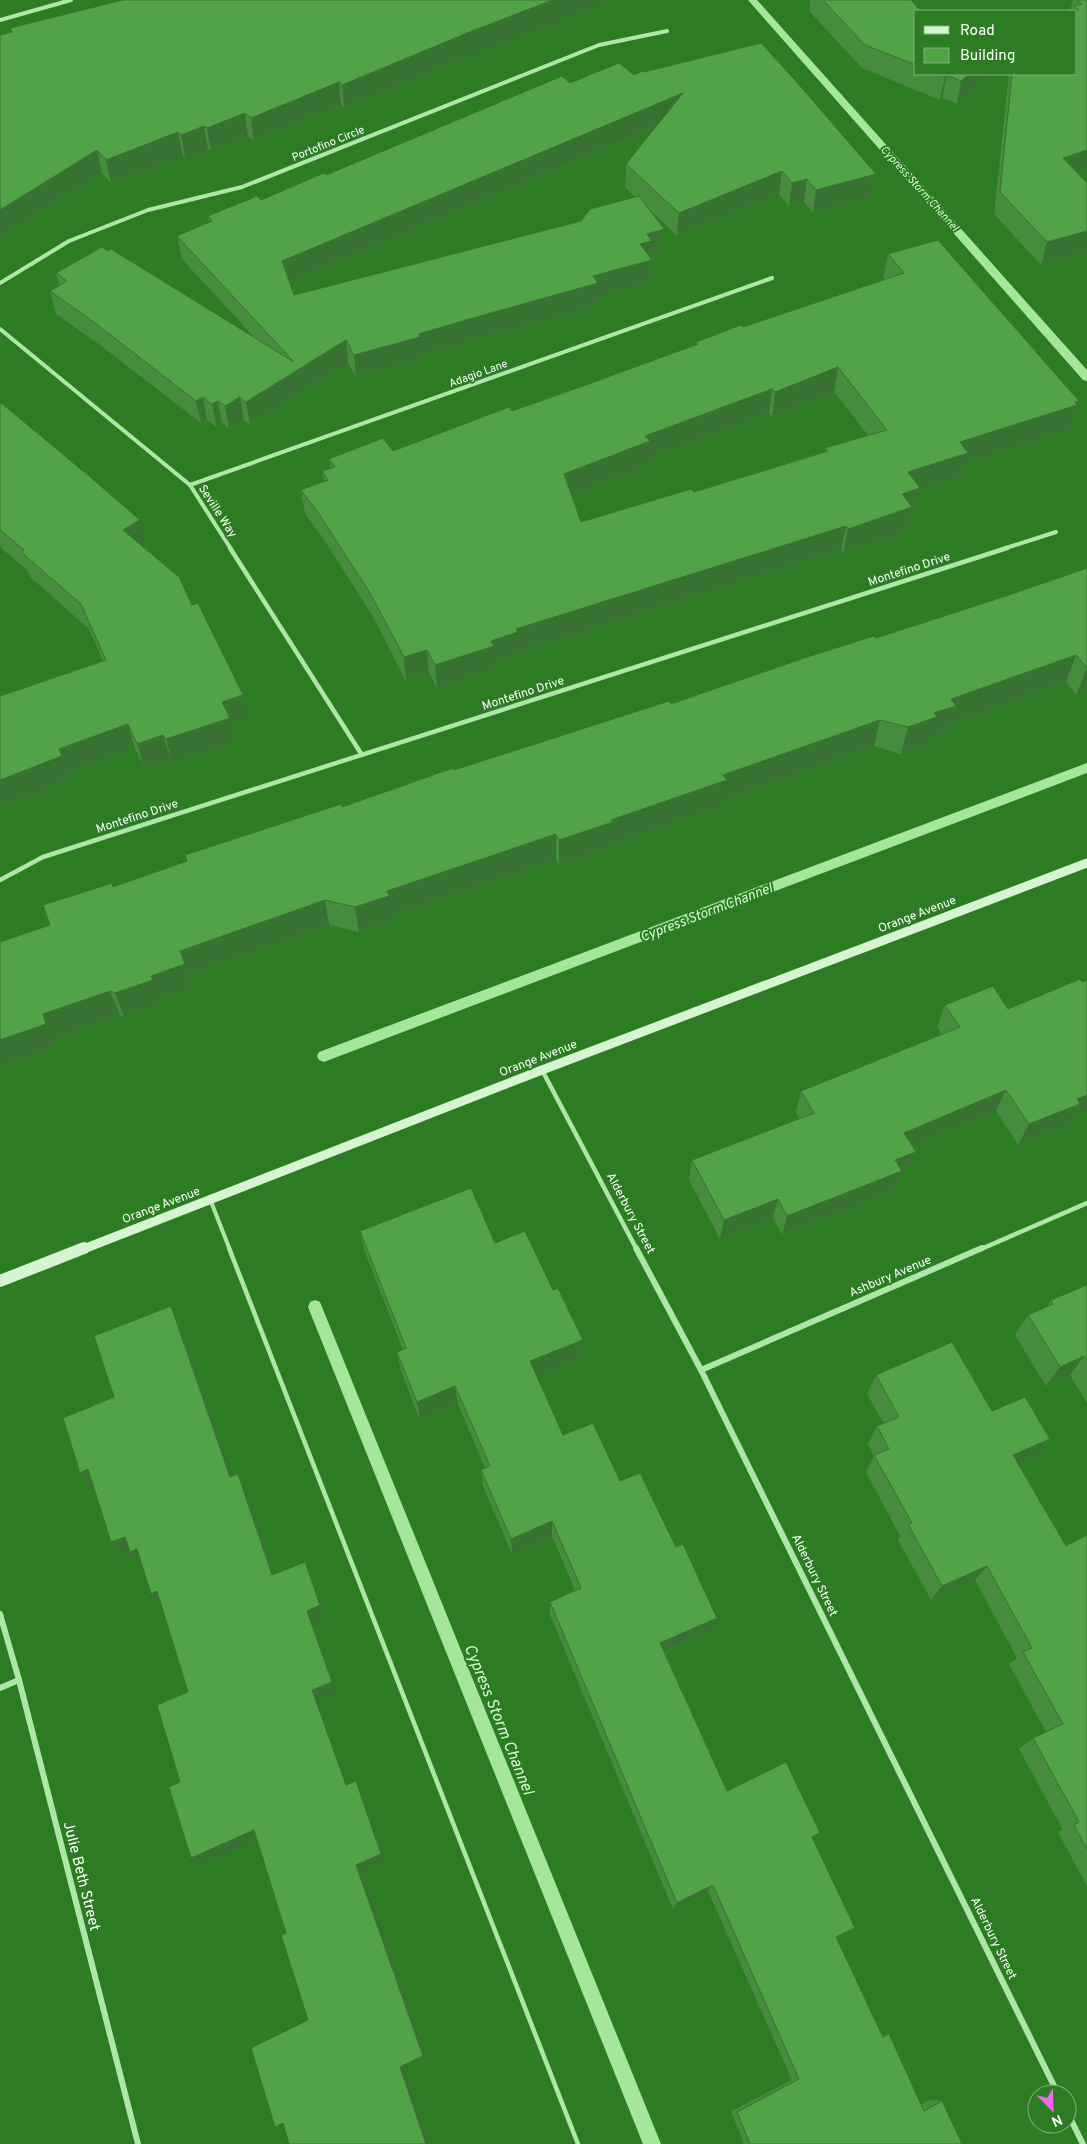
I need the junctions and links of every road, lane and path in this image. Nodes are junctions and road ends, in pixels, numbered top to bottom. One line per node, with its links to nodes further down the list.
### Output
1 (72, 0): 2 (street)
2 (0, 20)
3 (668, 30): 5 (street, Portofino Circle)
4 (772, 278): 7 (street, Adagio Lane)
5 (0, 283)
6 (0, 329): 7 (street, Seville Way)
7 (190, 485): 9 (street, Seville Way)
8 (1056, 532): 9 (street, Montefino Drive)
9 (362, 755): 11 (street, Montefino Drive)
10 (1087, 863): 12 (main road, Orange Avenue)
11 (0, 880)
12 (542, 1070): 13 (main road, Orange Avenue); 16 (street, Alderbury Street)
13 (210, 1199): 15 (main road, Orange Avenue); 23 (lane)
14 (1087, 1203): 16 (street, Ashbury Avenue)
15 (0, 1281)
16 (701, 1370): 20 (street, Alderbury Street)
17 (0, 1614): 18 (street, Julie Beth Street)
18 (19, 1680): 19 (street); 22 (street, Julie Beth Street)
19 (0, 1688)
20 (1053, 2084)
21 (1077, 2132): 24 (street)
22 (138, 2144)
23 (578, 2144)
24 (1083, 2144)

